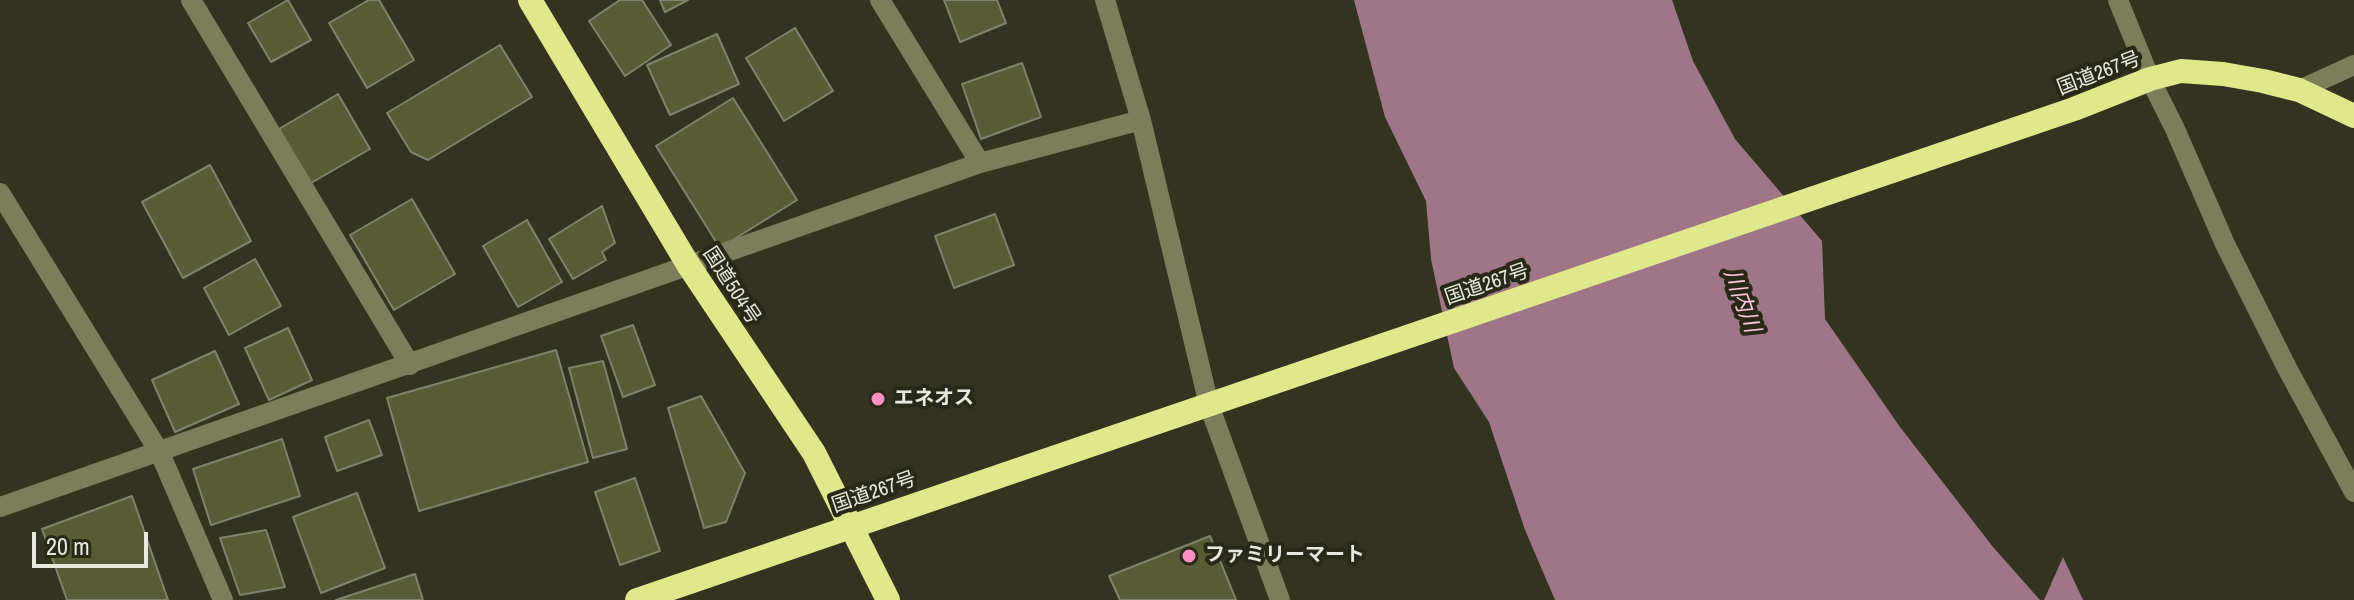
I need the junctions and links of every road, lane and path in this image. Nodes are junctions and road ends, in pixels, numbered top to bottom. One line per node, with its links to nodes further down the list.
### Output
1 (191, 0): 14 (street)
2 (530, 0): 13 (highway, 国道504号)
3 (880, 0): 11 (street)
4 (1105, 0): 10 (street)
5 (2118, 0): 7 (street)
6 (2354, 65): 8 (street)
7 (2150, 79): 8 (highway, 国道267号); 15 (highway, 国道267号); 17 (street)
8 (2299, 90): 9 (highway, 国道267号)
9 (2354, 116)
10 (1141, 120): 11 (street); 15 (street)
11 (980, 163): 13 (street)
12 (0, 193): 16 (street)
13 (689, 266): 14 (street); 19 (highway, 国道504号)
14 (410, 365): 16 (street)
15 (1209, 405): 19 (highway, 国道267号); 23 (street)
16 (160, 453): 18 (street); 20 (street)
17 (2354, 492)
18 (0, 507)
19 (851, 526): 21 (highway, 国道267号); 22 (highway, 国道504号)
20 (223, 600)
21 (637, 600)
22 (888, 600)
23 (1280, 600)

